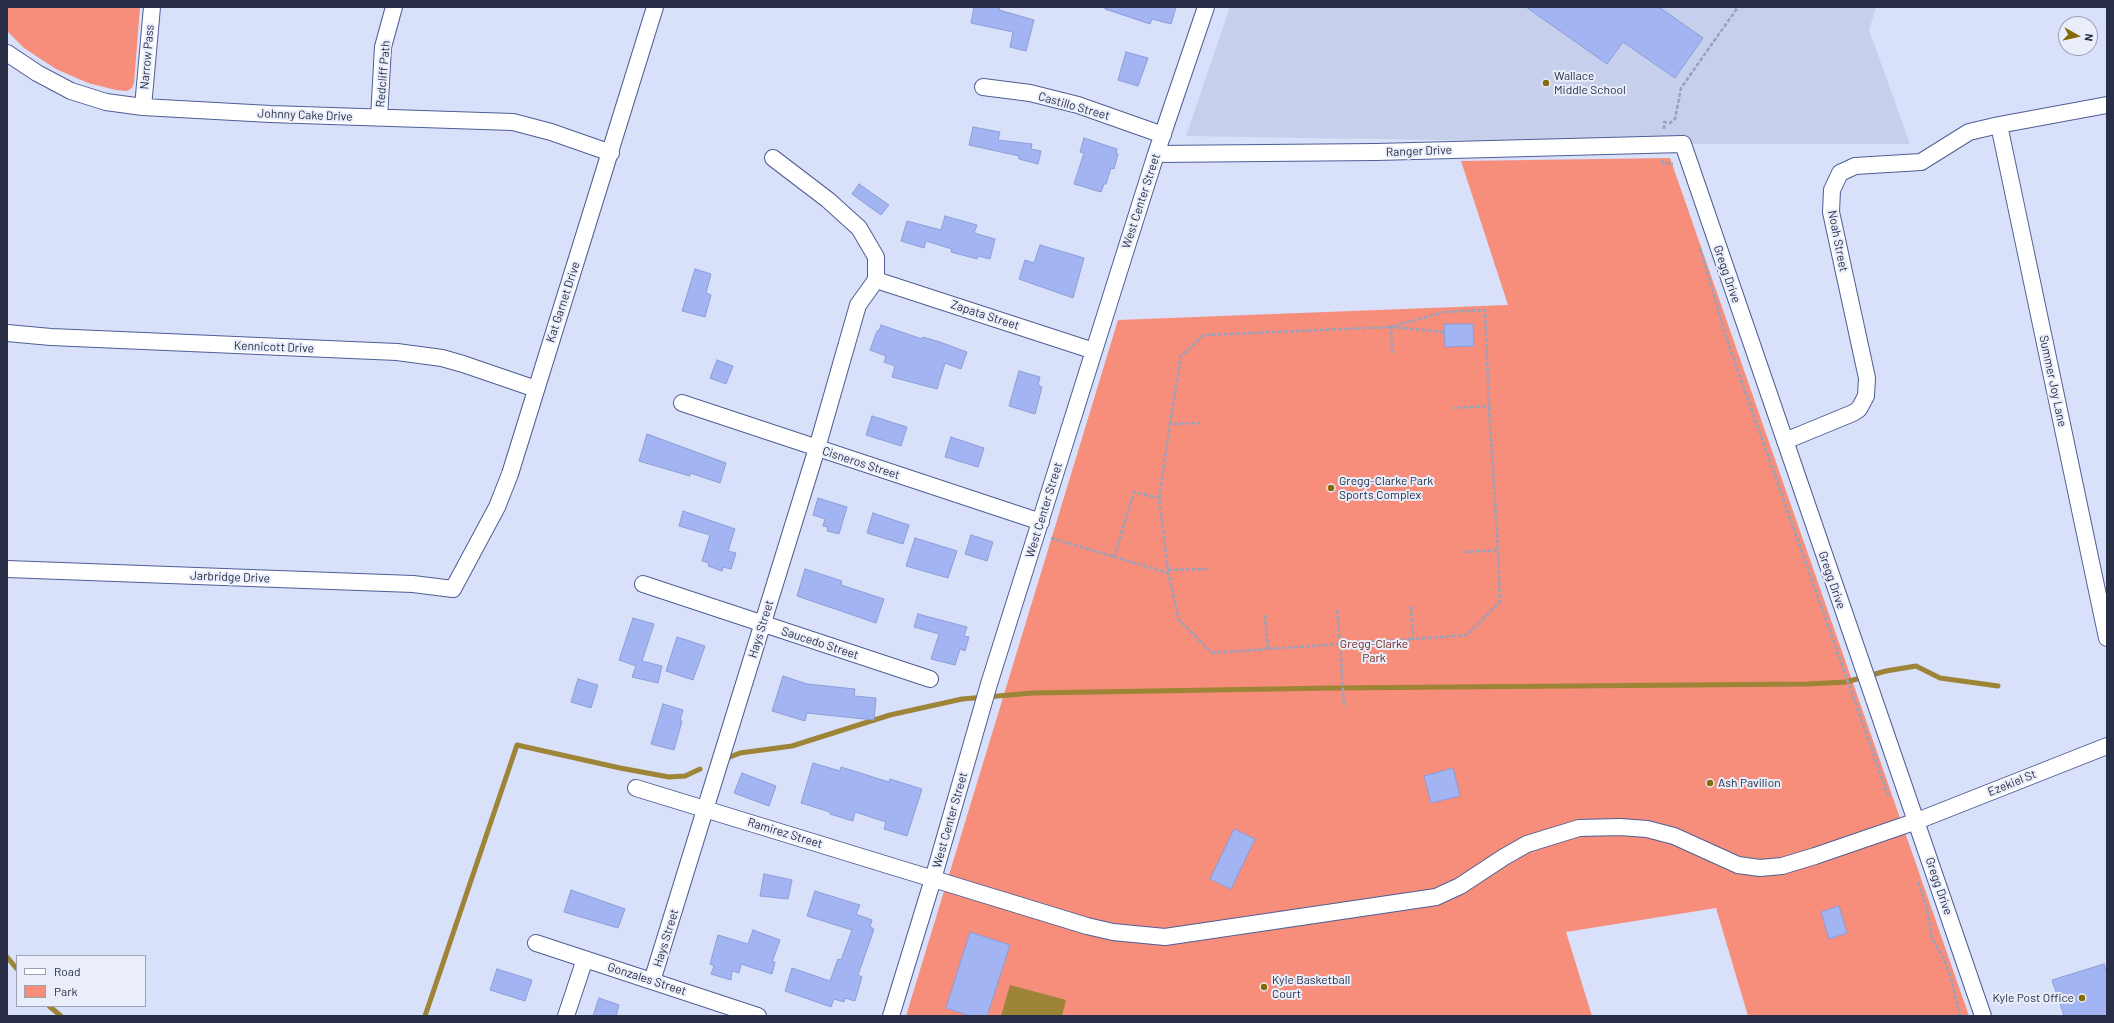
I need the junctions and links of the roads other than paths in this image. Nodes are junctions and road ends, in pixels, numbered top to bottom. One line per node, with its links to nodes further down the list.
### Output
1 (152, 7): 8 (street, Narrow Pass)
2 (394, 7): 9 (street, Redcliff Path)
3 (655, 7): 13 (street, Kat Garnet Drive)
4 (1206, 7): 11 (street, West Center Street)
5 (7, 53): 8 (street, Johnny Cake Drive)
6 (983, 87): 11 (street, Castillo Street)
7 (2107, 106): 10 (street, Noah Street)
8 (143, 107): 9 (street, Johnny Cake Drive)
9 (379, 118): 13 (street, Johnny Cake Drive)
10 (1999, 125): 21 (street, Noah Street); 28 (street, Summer Joy Lane)
11 (1163, 135): 14 (street, West Center Street)
12 (1683, 144): 14 (street, Ranger Drive); 21 (street, Gregg Drive)
13 (611, 153): 19 (street, Kat Garnet Drive)
14 (1156, 154): 18 (street, West Center Street)
15 (773, 158): 16 (street)
16 (876, 280): 18 (street, Zapata Street); 22 (street, Hays Street)
17 (7, 333): 19 (street, Kennicott Drive)
18 (1094, 350): 23 (street, West Center Street)
19 (536, 389): 26 (street, Kat Garnet Drive)
20 (682, 403): 22 (street, Cisneros Street)
21 (1785, 442): 33 (street, Gregg Drive)
22 (817, 448): 23 (street, Cisneros Street); 27 (street, Hays Street)
23 (1039, 528): 34 (street, West Center Street)
24 (7, 569): 26 (street, Jarbridge Drive)
25 (643, 584): 27 (street, Saucedo Street)
26 (453, 589)
27 (762, 624): 29 (street, Saucedo Street); 32 (street, Hays Street)
28 (2107, 638)
29 (930, 679)
30 (2107, 746): 33 (street, Ezekiel St)
31 (636, 788): 32 (street, Ramirez Street)
32 (706, 809): 34 (street, Ramirez Street); 38 (street, Hays Street)
33 (1917, 821): 35 (street, Ezekiel St); 42 (street, Gregg Drive)
34 (933, 878): 35 (street, Ramirez Street); 41 (street, West Center Street)
35 (1165, 938)
36 (536, 943): 37 (street, Gonzales Street)
37 (585, 959): 38 (street, Gonzales Street); 39 (street)
38 (652, 981): 40 (street, Gonzales Street)
39 (566, 1016)
40 (758, 1016)
41 (890, 1016)
42 (1983, 1016)

